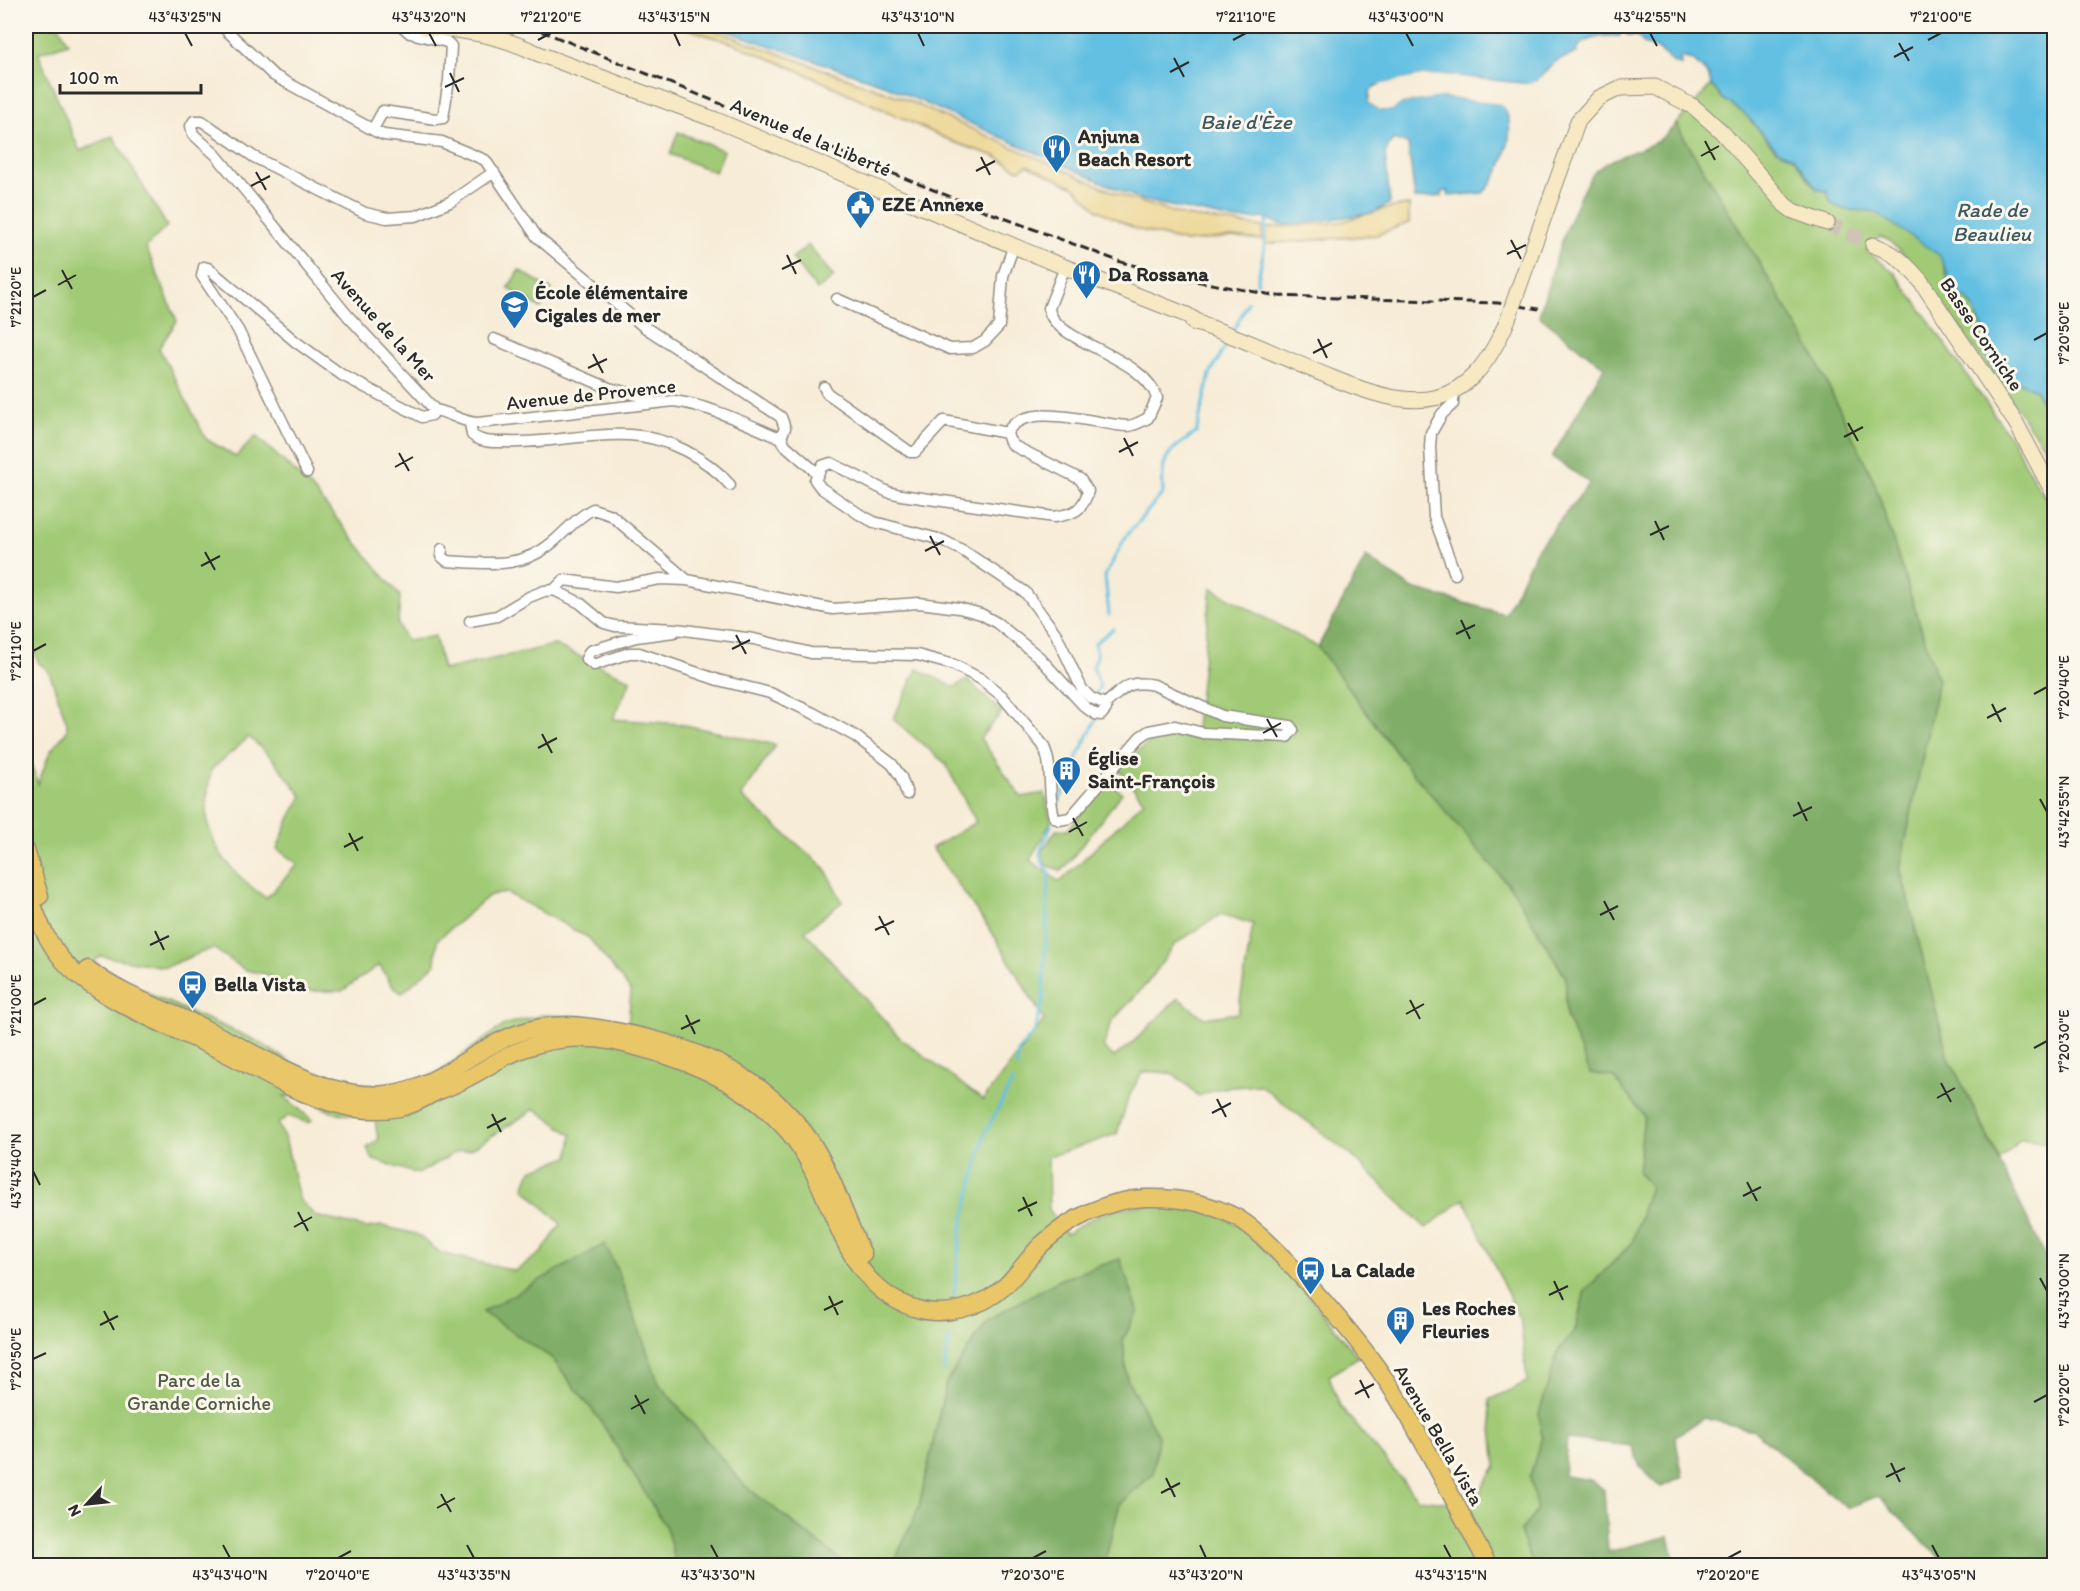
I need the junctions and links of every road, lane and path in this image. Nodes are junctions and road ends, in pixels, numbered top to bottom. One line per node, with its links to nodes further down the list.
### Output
1 (222, 26): 4 (street, Avenue de Provence)
2 (402, 26): 4 (street)
3 (423, 27): 7 (main road, Avenue de la Liberté)
4 (373, 129): 5 (street, Avenue de Provence)
5 (491, 175): 15 (street, Avenue de la Mer); 18 (street, Avenue de Provence)
6 (1827, 223): 13 (main road, Avenue de la Liberté, bridge)
7 (1014, 245): 9 (main road, Avenue de la Liberté); 10 (street)
8 (1873, 245): 22 (main road, Basse Corniche)
9 (1065, 267): 13 (main road, Avenue de la Liberté); 17 (street)
10 (837, 299)
11 (494, 339): 14 (street)
12 (824, 387): 17 (street)
13 (1454, 391): 24 (street)
14 (652, 402): 16 (street, Avenue de Provence); 18 (street, Avenue de Provence)
15 (435, 410): 16 (street); 19 (street, Avenue de la Mer)
16 (468, 423): 21 (street, Avenue de Provence)
17 (1007, 433): 20 (street)
18 (781, 437): 20 (street, Avenue de Provence)
19 (307, 472)
20 (816, 472): 29 (street, Avenue de Provence)
21 (730, 485)
22 (2055, 494)
23 (442, 549): 25 (street)
24 (1455, 574)
25 (687, 580): 26 (street); 29 (street)
26 (554, 590): 27 (street); 28 (street)
27 (470, 621)
28 (676, 629): 29 (street); 30 (street)
29 (1106, 704)
30 (907, 794)
31 (26, 850): 34 (main road)
32 (26, 885): 35 (main road)
33 (610, 1041): 34 (main road); 35 (main road); 36 (main road)
34 (486, 1048): 35 (main road); 36 (main road)
35 (445, 1088)
36 (973, 1304): 37 (main road, Avenue Bella Vista)
37 (1489, 1566)

